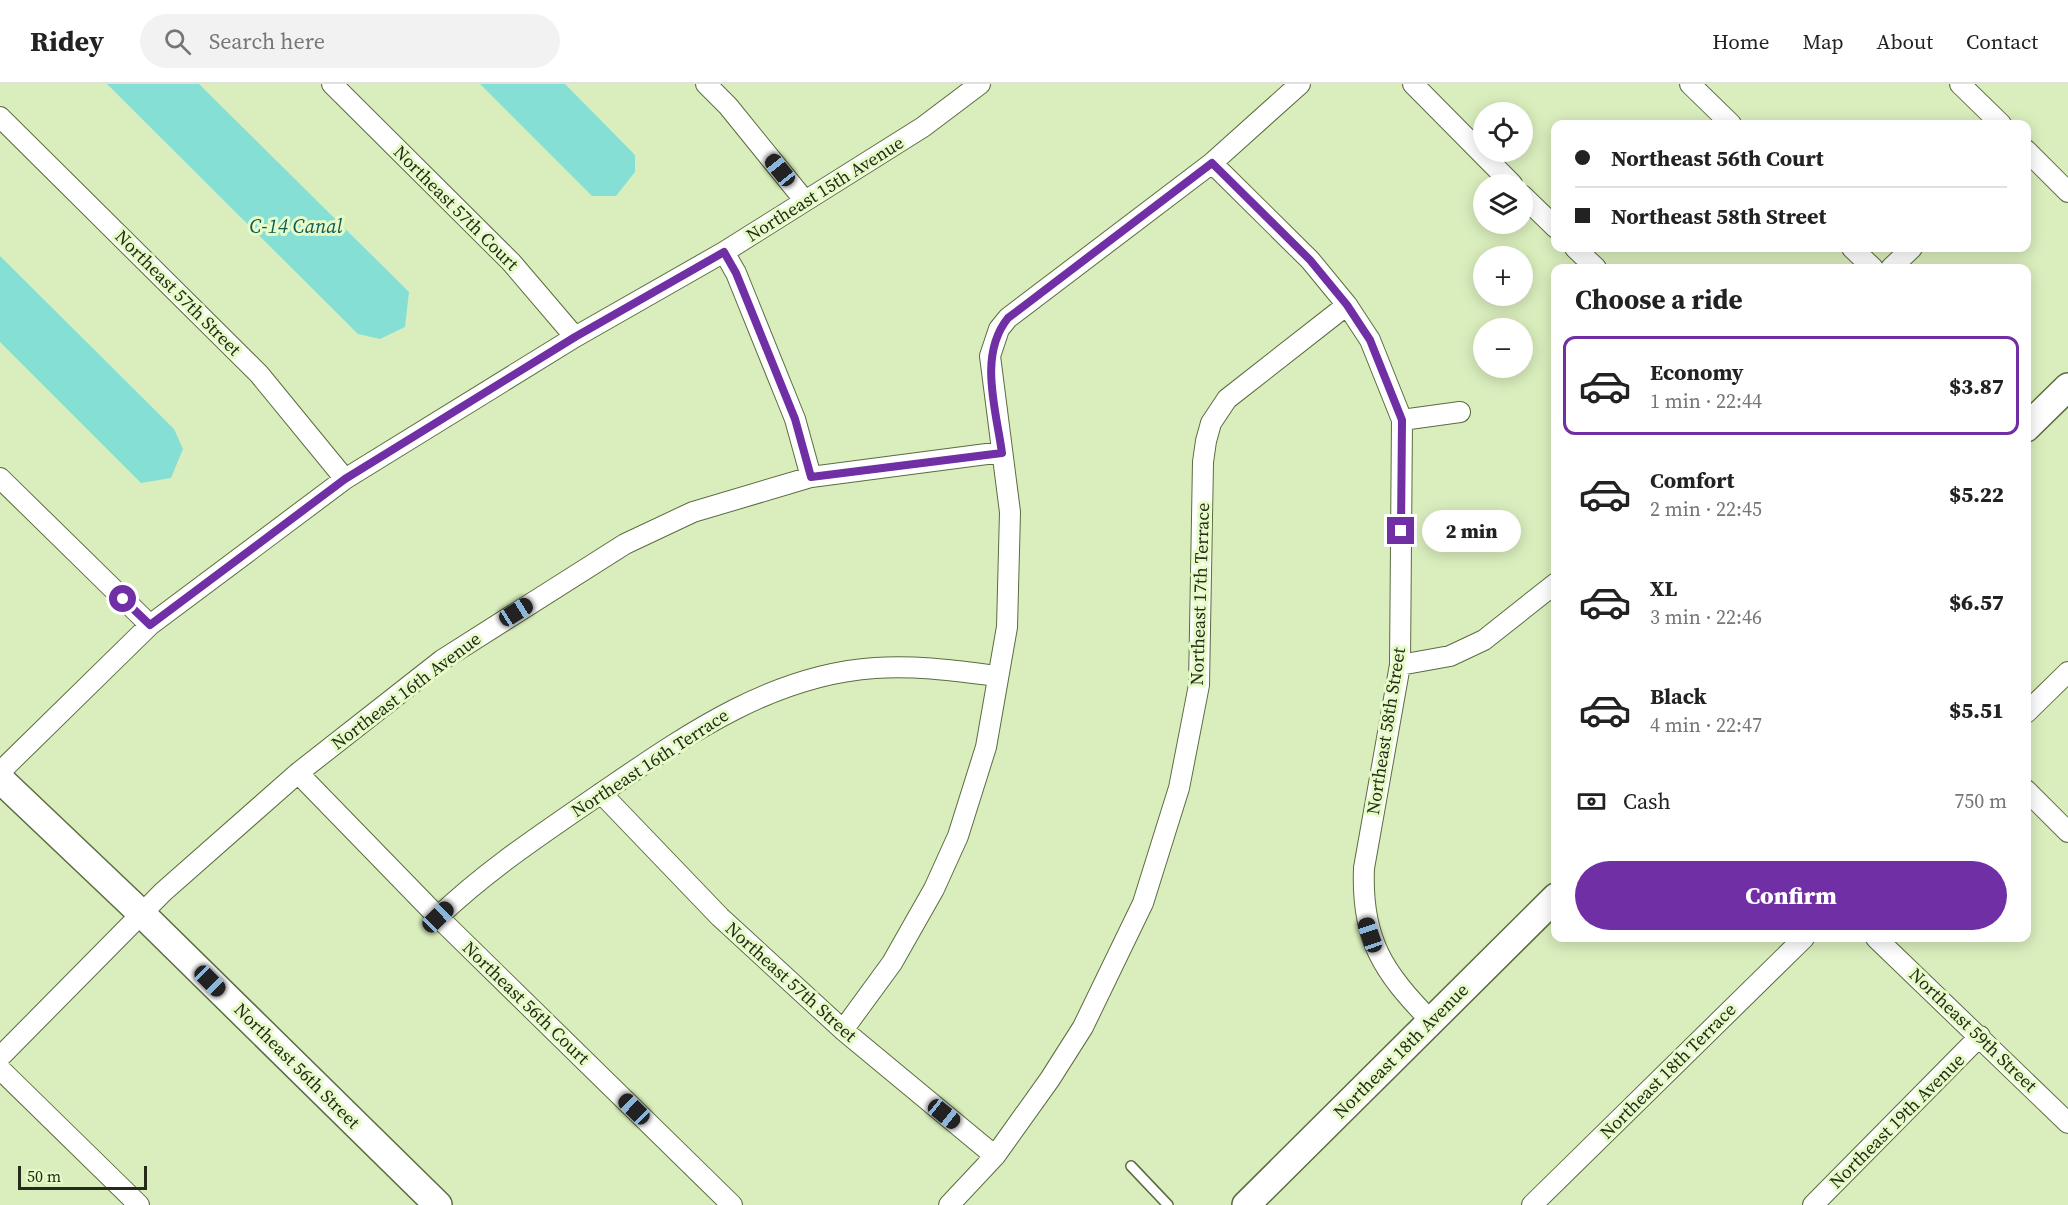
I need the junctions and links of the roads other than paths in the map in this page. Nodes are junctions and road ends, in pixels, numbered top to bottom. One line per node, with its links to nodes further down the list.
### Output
1 (332, 84): 26 (street, Northeast 57th Court)
2 (706, 84): 15 (street)
3 (980, 84): 15 (street, Northeast 15th Avenue)
4 (1300, 84): 12 (street)
5 (1413, 84): 13 (street)
6 (1690, 84): 9 (street)
7 (1960, 84): 10 (street)
8 (0, 117): 34 (street, Northeast 57th Street)
9 (1727, 120)
10 (1997, 120)
11 (2031, 155): 14 (street)
12 (1212, 163): 25 (street, Northeast 58th Street); 31 (street)
13 (1502, 174)
14 (2068, 192)
15 (805, 201): 18 (street, Northeast 15th Avenue)
16 (1533, 206): 17 (street)
17 (1551, 223)
18 (724, 252): 26 (street, Northeast 15th Avenue); 32 (street)
19 (1579, 252): 22 (street)
20 (1856, 252): 23 (street)
21 (1908, 252): 24 (street)
22 (1592, 264)
23 (1869, 264)
24 (1895, 264)
25 (1347, 305): 29 (street, Northeast 58th Street); 58 (street, Northeast 17th Terrace)
26 (575, 337): 34 (street, Northeast 15th Avenue)
27 (2068, 387): 30 (street)
28 (1460, 412): 29 (street)
29 (1402, 420): 37 (street, Northeast 58th Street)
30 (2031, 423)
31 (1002, 453): 32 (street, Northeast 16th Avenue); 39 (street)
32 (811, 477): 42 (street, Northeast 16th Avenue)
33 (0, 478): 36 (street)
34 (345, 479): 36 (street, Northeast 15th Avenue)
35 (1551, 587): 37 (street)
36 (150, 625): 41 (street, Northeast 15th Avenue)
37 (1400, 665): 52 (street, Northeast 58th Street)
38 (2068, 672): 40 (street)
39 (998, 676): 44 (street, Northeast 16th Terrace); 53 (street)
40 (2031, 708)
41 (0, 772)
42 (298, 773): 48 (street, Northeast 16th Avenue); 49 (street, Northeast 56th Court)
43 (0, 779): 48 (street, Northeast 56th Street)
44 (601, 794): 49 (street, Northeast 16th Terrace); 53 (street, Northeast 57th Street)
45 (2031, 795): 46 (street)
46 (2068, 832)
47 (1551, 902): 52 (street, Northeast 18th Avenue)
48 (142, 914): 55 (street, Northeast 16th Avenue); 61 (street, Northeast 56th Street)
49 (438, 917): 62 (street, Northeast 56th Court)
50 (1800, 942): 66 (street, Northeast 18th Terrace)
51 (1880, 942): 54 (street, Northeast 59th Street)
52 (1431, 1021): 65 (street, Northeast 18th Avenue)
53 (843, 1030): 58 (street, Northeast 57th Street)
54 (1980, 1036): 57 (street, Northeast 59th Street); 67 (street, Northeast 19th Avenue)
55 (0, 1057)
56 (0, 1069): 60 (street)
57 (2068, 1123)
58 (995, 1156): 63 (street, Northeast 17th Terrace)
59 (1131, 1166): 64 (lane)
60 (135, 1204)
61 (438, 1205)
62 (732, 1205)
63 (949, 1205)
64 (1168, 1205)
65 (1246, 1205)
66 (1533, 1205)
67 (1813, 1205)

